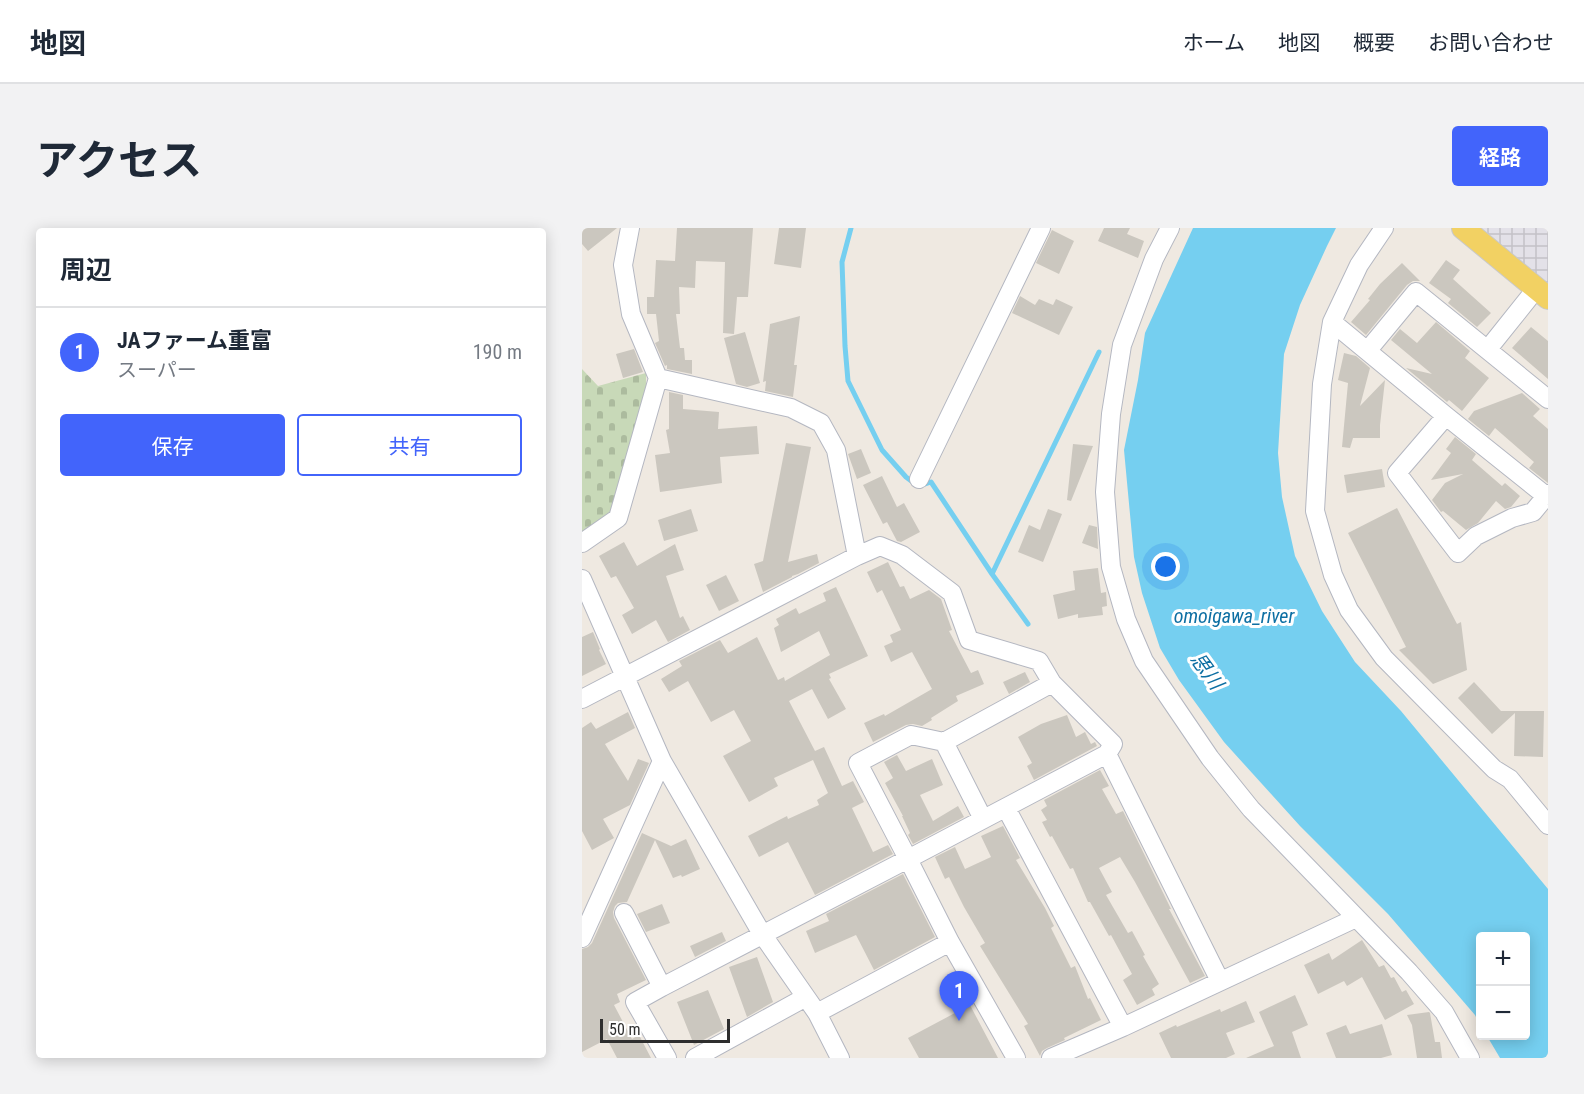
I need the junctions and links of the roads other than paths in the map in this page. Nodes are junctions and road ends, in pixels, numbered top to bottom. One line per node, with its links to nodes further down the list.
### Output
1 (630, 228): 10 (street)
2 (1041, 228): 13 (street)
3 (1170, 228): 29 (street)
4 (1384, 228): 7 (street)
5 (1463, 228): 6 (main road)
6 (1542, 293): 9 (street)
7 (1332, 322): 8 (street); 26 (street)
8 (1368, 350): 9 (street); 12 (street)
9 (1488, 350): 11 (street)
10 (658, 378): 15 (street); 16 (street)
11 (1548, 399)
12 (1446, 416): 14 (street); 14 (street)
13 (920, 478)
14 (1547, 495)
15 (582, 543)
16 (857, 556): 18 (street); 19 (street)
17 (582, 579): 18 (street)
18 (625, 676): 20 (street); 23 (street)
19 (1052, 683): 21 (street); 22 (street)
20 (582, 699)
21 (944, 742): 25 (street); 27 (street)
22 (1107, 754): 24 (street); 33 (street)
23 (662, 761): 30 (street); 31 (street)
24 (1006, 808): 25 (street); 37 (street)
25 (983, 819): 27 (street)
26 (1548, 825)
27 (908, 860): 30 (street); 32 (street)
28 (624, 913): 34 (street)
29 (1356, 918): 33 (street); 43 (street)
30 (762, 934): 34 (street); 35 (street)
31 (582, 938)
32 (950, 942): 36 (street); 41 (street)
33 (1220, 981): 37 (street)
34 (662, 987): 38 (street)
35 (806, 997): 36 (street); 39 (street)
36 (817, 1013): 40 (street)
37 (1123, 1027): 42 (street)
38 (667, 1058)
39 (695, 1058)
40 (840, 1058)
41 (1016, 1058)
42 (1051, 1058)
43 (1470, 1058)

